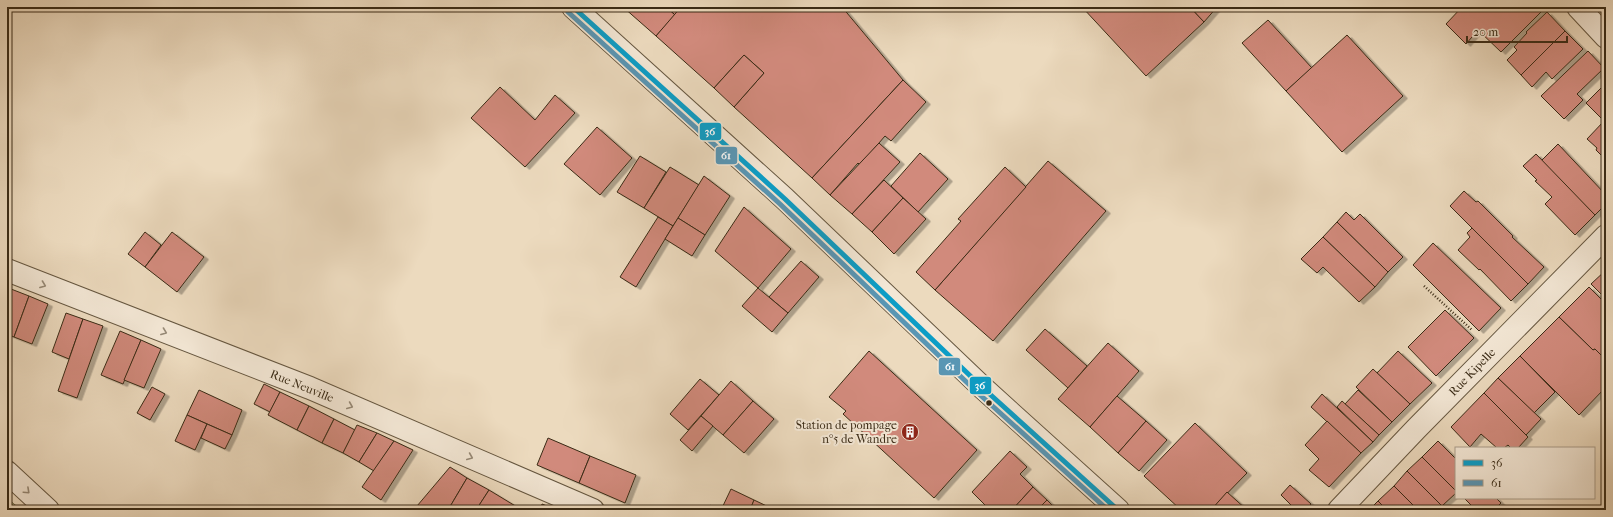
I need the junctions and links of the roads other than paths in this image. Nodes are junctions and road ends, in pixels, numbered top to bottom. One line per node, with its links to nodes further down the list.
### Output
1 (573, 7): 9 (street)
2 (1578, 7): 3 (street)
3 (1606, 37)
4 (1606, 236): 10 (street, Rue Kipelle)
5 (7, 270): 8 (street, Rue Neuville, one-way to 8)
6 (7, 472): 7 (street, one-way to 7)
7 (48, 510)
8 (593, 510)
9 (1118, 510)
10 (1339, 510)

